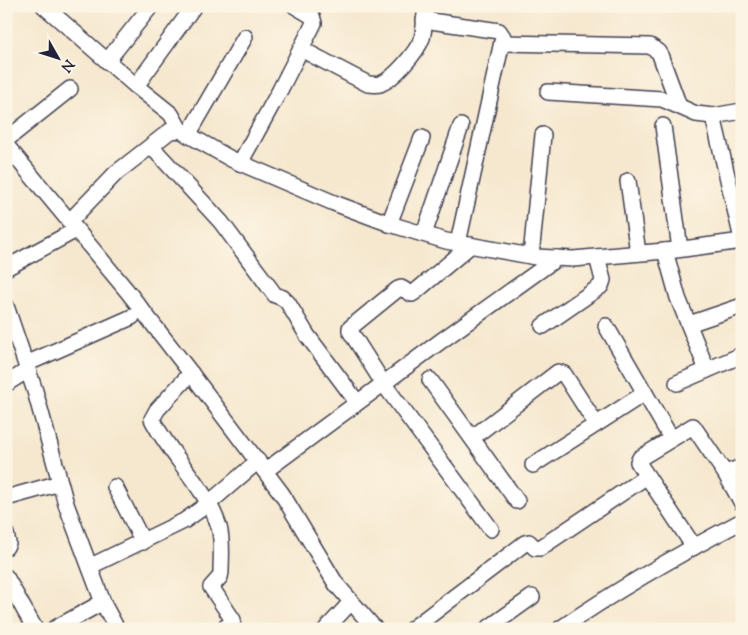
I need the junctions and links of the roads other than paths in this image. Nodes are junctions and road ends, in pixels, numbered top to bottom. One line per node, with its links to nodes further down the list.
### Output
1 (151, 6): 9 (street)
2 (194, 6): 10 (street)
3 (295, 6): 8 (street)
4 (47, 7): 9 (street)
5 (425, 13): 7 (street); 8 (street)
6 (245, 37): 18 (street)
7 (502, 43): 13 (street); 30 (street)
8 (301, 49): 24 (street)
9 (107, 61): 10 (street)
10 (136, 86): 18 (street)
11 (70, 89): 21 (street)
12 (548, 92): 13 (street)
13 (679, 106): 15 (street)
14 (742, 111): 15 (street)
15 (713, 116): 29 (street)
16 (461, 126): 28 (street)
17 (663, 126): 31 (street)
18 (184, 132): 23 (street); 24 (street)
19 (543, 134): 34 (street)
20 (422, 138): 26 (street)
21 (6, 140)
22 (6, 145): 27 (street)
23 (151, 146): 27 (street); 53 (street)
24 (240, 163): 26 (street)
25 (628, 181): 33 (street)
26 (389, 224): 28 (street)
27 (73, 226): 37 (street); 47 (street)
28 (424, 234): 30 (street)
29 (742, 240): 31 (street)
30 (464, 244): 34 (street); 51 (street)
31 (680, 250): 32 (street)
32 (665, 251): 33 (street); 41 (street)
33 (638, 253): 35 (street)
34 (531, 256): 36 (street)
35 (597, 257): 36 (street); 42 (street)
36 (556, 258): 51 (street)
37 (6, 268)
38 (6, 306): 45 (street)
39 (742, 306): 41 (street)
40 (132, 317): 45 (street)
41 (689, 324): 46 (street)
42 (544, 326)
43 (606, 326): 52 (street)
44 (742, 355): 46 (street)
45 (27, 367): 50 (street); 62 (street)
46 (707, 370): 49 (street)
47 (191, 373): 58 (street); 67 (street)
48 (430, 380): 55 (street)
49 (678, 383)
50 (6, 384)
51 (383, 384): 53 (street); 69 (street)
52 (645, 393): 54 (street); 56 (street)
53 (357, 402): 58 (street)
54 (596, 424): 55 (street); 57 (street)
55 (472, 438): 65 (street)
56 (671, 438): 60 (street); 61 (street)
57 (533, 465)
58 (261, 466): 67 (street); 78 (street)
59 (742, 467): 60 (street)
60 (725, 473): 66 (street)
61 (647, 476): 73 (street); 85 (street)
62 (60, 483): 64 (street); 74 (street)
63 (114, 486): 71 (street)
64 (6, 498)
65 (517, 501)
66 (742, 503)
67 (208, 504): 71 (street); 82 (street)
68 (742, 521): 73 (street)
69 (491, 529)
70 (6, 534): 72 (street)
71 (143, 542): 74 (street)
72 (6, 547)
73 (694, 547): 87 (street)
74 (91, 566): 77 (street)
75 (6, 577): 79 (street)
76 (532, 597): 86 (street)
77 (104, 602): 80 (street); 81 (street)
78 (351, 602): 83 (street); 84 (street)
79 (35, 629)
80 (54, 629)
81 (117, 629)
82 (222, 629)
83 (326, 629)
84 (375, 629)
85 (412, 629)
86 (487, 629)
87 (560, 629)

